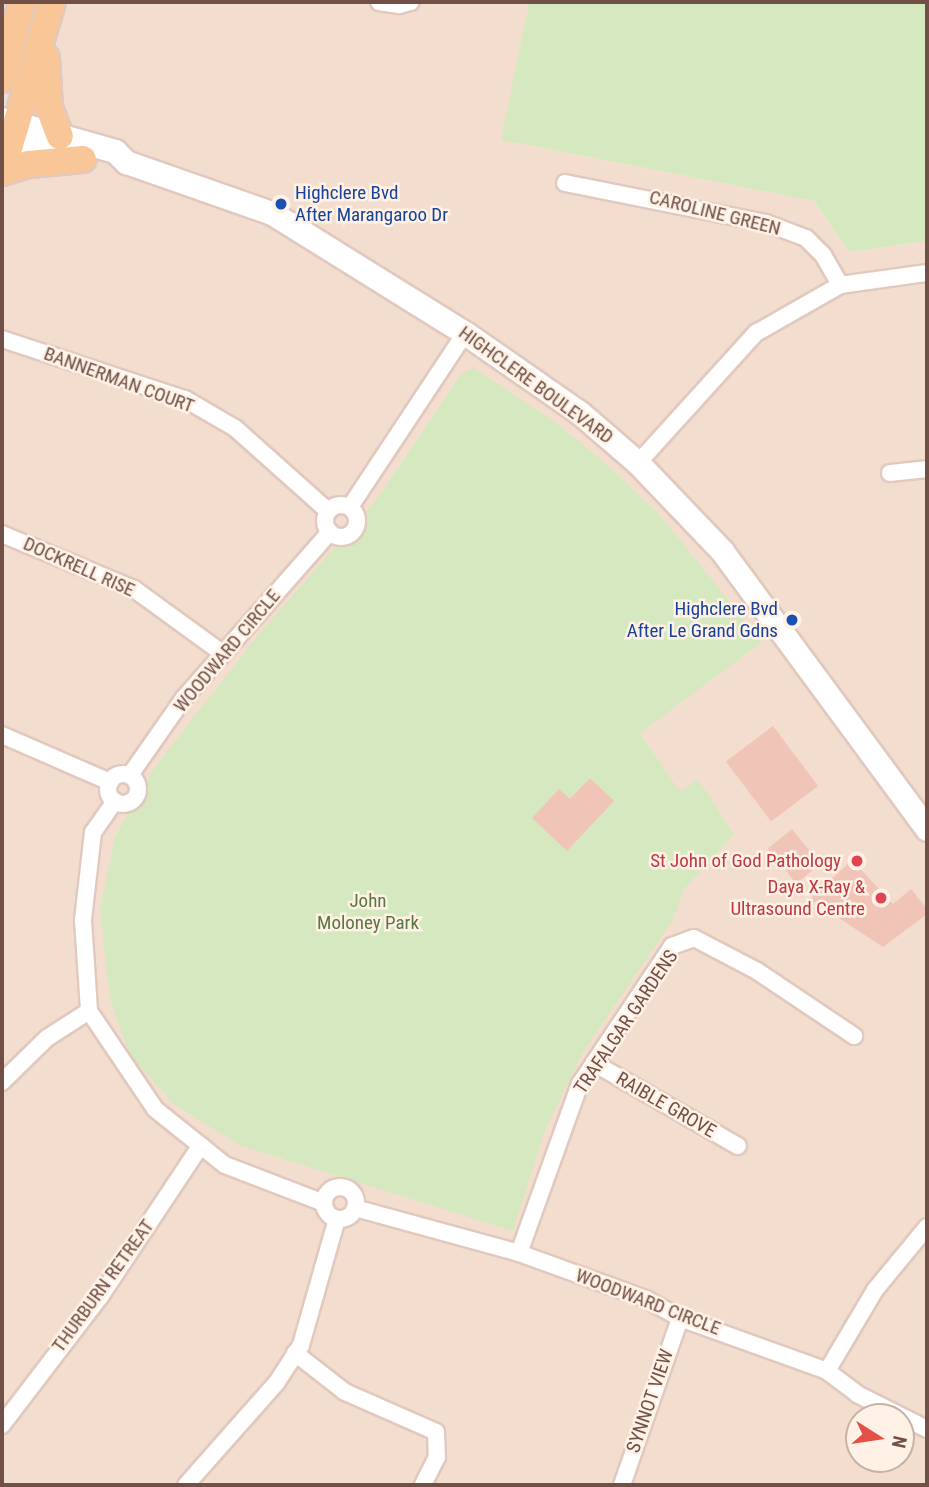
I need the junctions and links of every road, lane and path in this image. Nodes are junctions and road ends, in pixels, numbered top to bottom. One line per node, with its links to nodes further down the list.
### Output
1 (22, 2): 6 (main road)
2 (52, 2): 5 (main road)
3 (379, 2): 4 (street)
4 (411, 2)
5 (44, 35): 7 (main road); 8 (main road)
6 (2, 79)
7 (9, 130): 8 (street, HIGHCLERE BOULEVARD); 9 (street, HIGHCLERE BOULEVARD); 11 (main road)
8 (60, 136): 10 (street, HIGHCLERE BOULEVARD)
9 (83, 159): 10 (street, HIGHCLERE BOULEVARD); 11 (main road)
10 (126, 162): 15 (street, HIGHCLERE BOULEVARD)
11 (2, 172)
12 (565, 183): 14 (street, CAROLINE GREEN)
13 (927, 273): 14 (street)
14 (840, 285): 17 (street)
15 (465, 333): 17 (street, HIGHCLERE BOULEVARD); 20 (street, WOODWARD CIRCLE)
16 (2, 339): 21 (street, BANNERMAN COURT)
17 (638, 463): 29 (street, HIGHCLERE BOULEVARD)
18 (927, 469): 19 (street)
19 (890, 473)
20 (350, 507): 21 (street); 22 (street, WOODWARD CIRCLE)
21 (328, 511): 22 (street)
22 (330, 533): 24 (street, WOODWARD CIRCLE)
23 (2, 534): 24 (street, DOCKRELL RISE)
24 (222, 653): 26 (street, WOODWARD CIRCLE)
25 (2, 735): 27 (street)
26 (130, 775): 27 (street); 28 (street)
27 (110, 782): 28 (street)
28 (115, 801): 30 (street)
29 (927, 830)
30 (89, 1010): 33 (street); 34 (street)
31 (854, 1036): 32 (street, TRAFALGAR GARDENS)
32 (594, 1063): 35 (street, RAIBLE GROVE); 40 (street, TRAFALGAR GARDENS)
33 (5, 1074)
34 (201, 1145): 36 (street); 44 (street, THURBURN RETREAT)
35 (738, 1146)
36 (324, 1203): 37 (street); 38 (street)
37 (355, 1208): 38 (street); 40 (street, WOODWARD CIRCLE)
38 (337, 1219): 42 (street)
39 (927, 1227): 43 (street)
40 (519, 1253): 41 (street, WOODWARD CIRCLE)
41 (680, 1318): 43 (street, WOODWARD CIRCLE); 48 (street, SYNNOT VIEW)
42 (296, 1353): 46 (street); 47 (street)
43 (827, 1371): 45 (street, WOODWARD CIRCLE)
44 (2, 1425)
45 (927, 1429)
46 (186, 1485)
47 (423, 1485)
48 (621, 1485)

